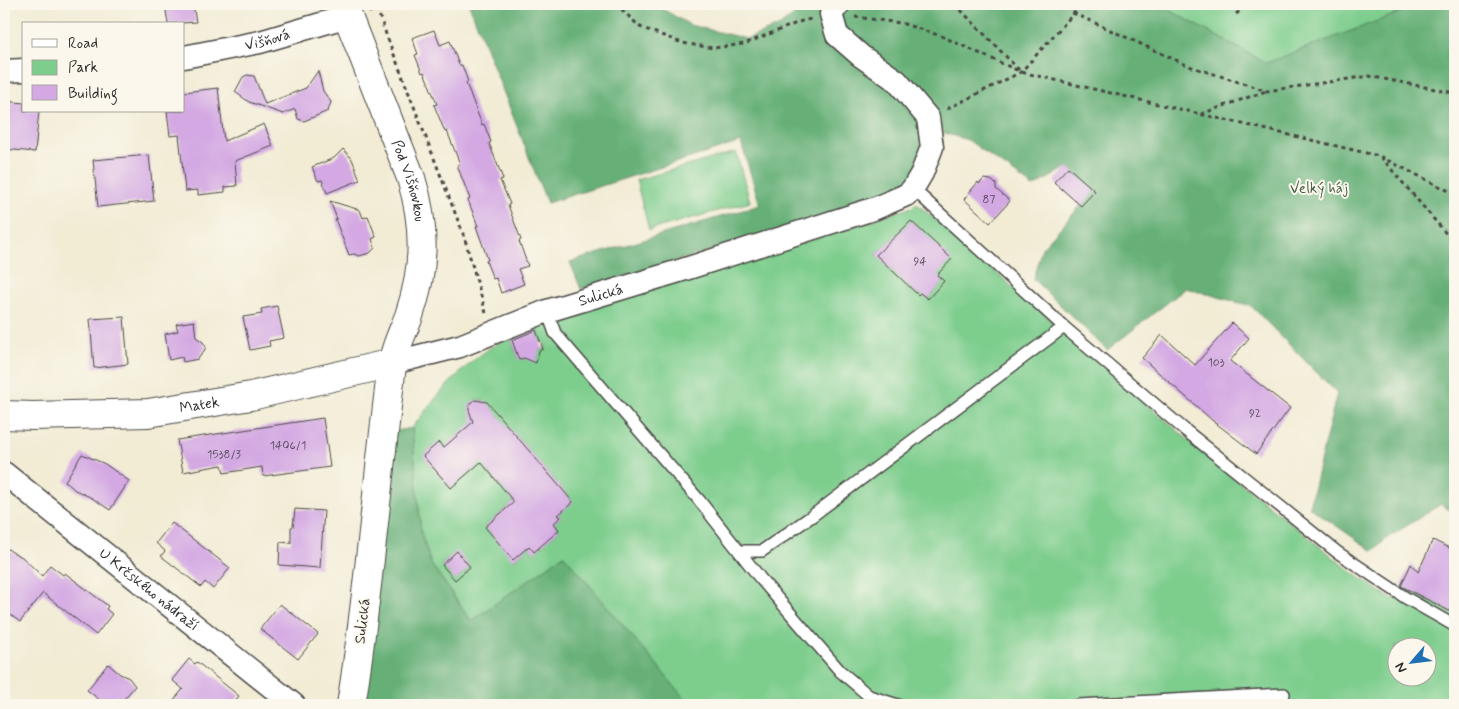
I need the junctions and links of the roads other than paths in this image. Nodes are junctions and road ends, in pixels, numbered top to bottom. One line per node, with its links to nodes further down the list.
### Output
1 (839, 4): 6 (street)
2 (346, 10): 3 (street, Višňová); 9 (street, Pod Višňovkou)
3 (185, 57)
4 (22, 70): 5 (street)
5 (4, 71)
6 (912, 190): 7 (street, Sulická); 8 (lane)
7 (547, 311): 9 (street, Sulická); 12 (lane)
8 (1064, 327): 12 (lane); 13 (lane)
9 (392, 363): 10 (street, Matek); 16 (street, Sulická)
10 (4, 415)
11 (4, 473): 15 (street, U Krčského nádraží)
12 (740, 551): 17 (lane)
13 (1455, 626)
14 (1284, 694): 18 (lane)
15 (294, 705)
16 (351, 705)
17 (898, 705)
18 (1079, 705)

